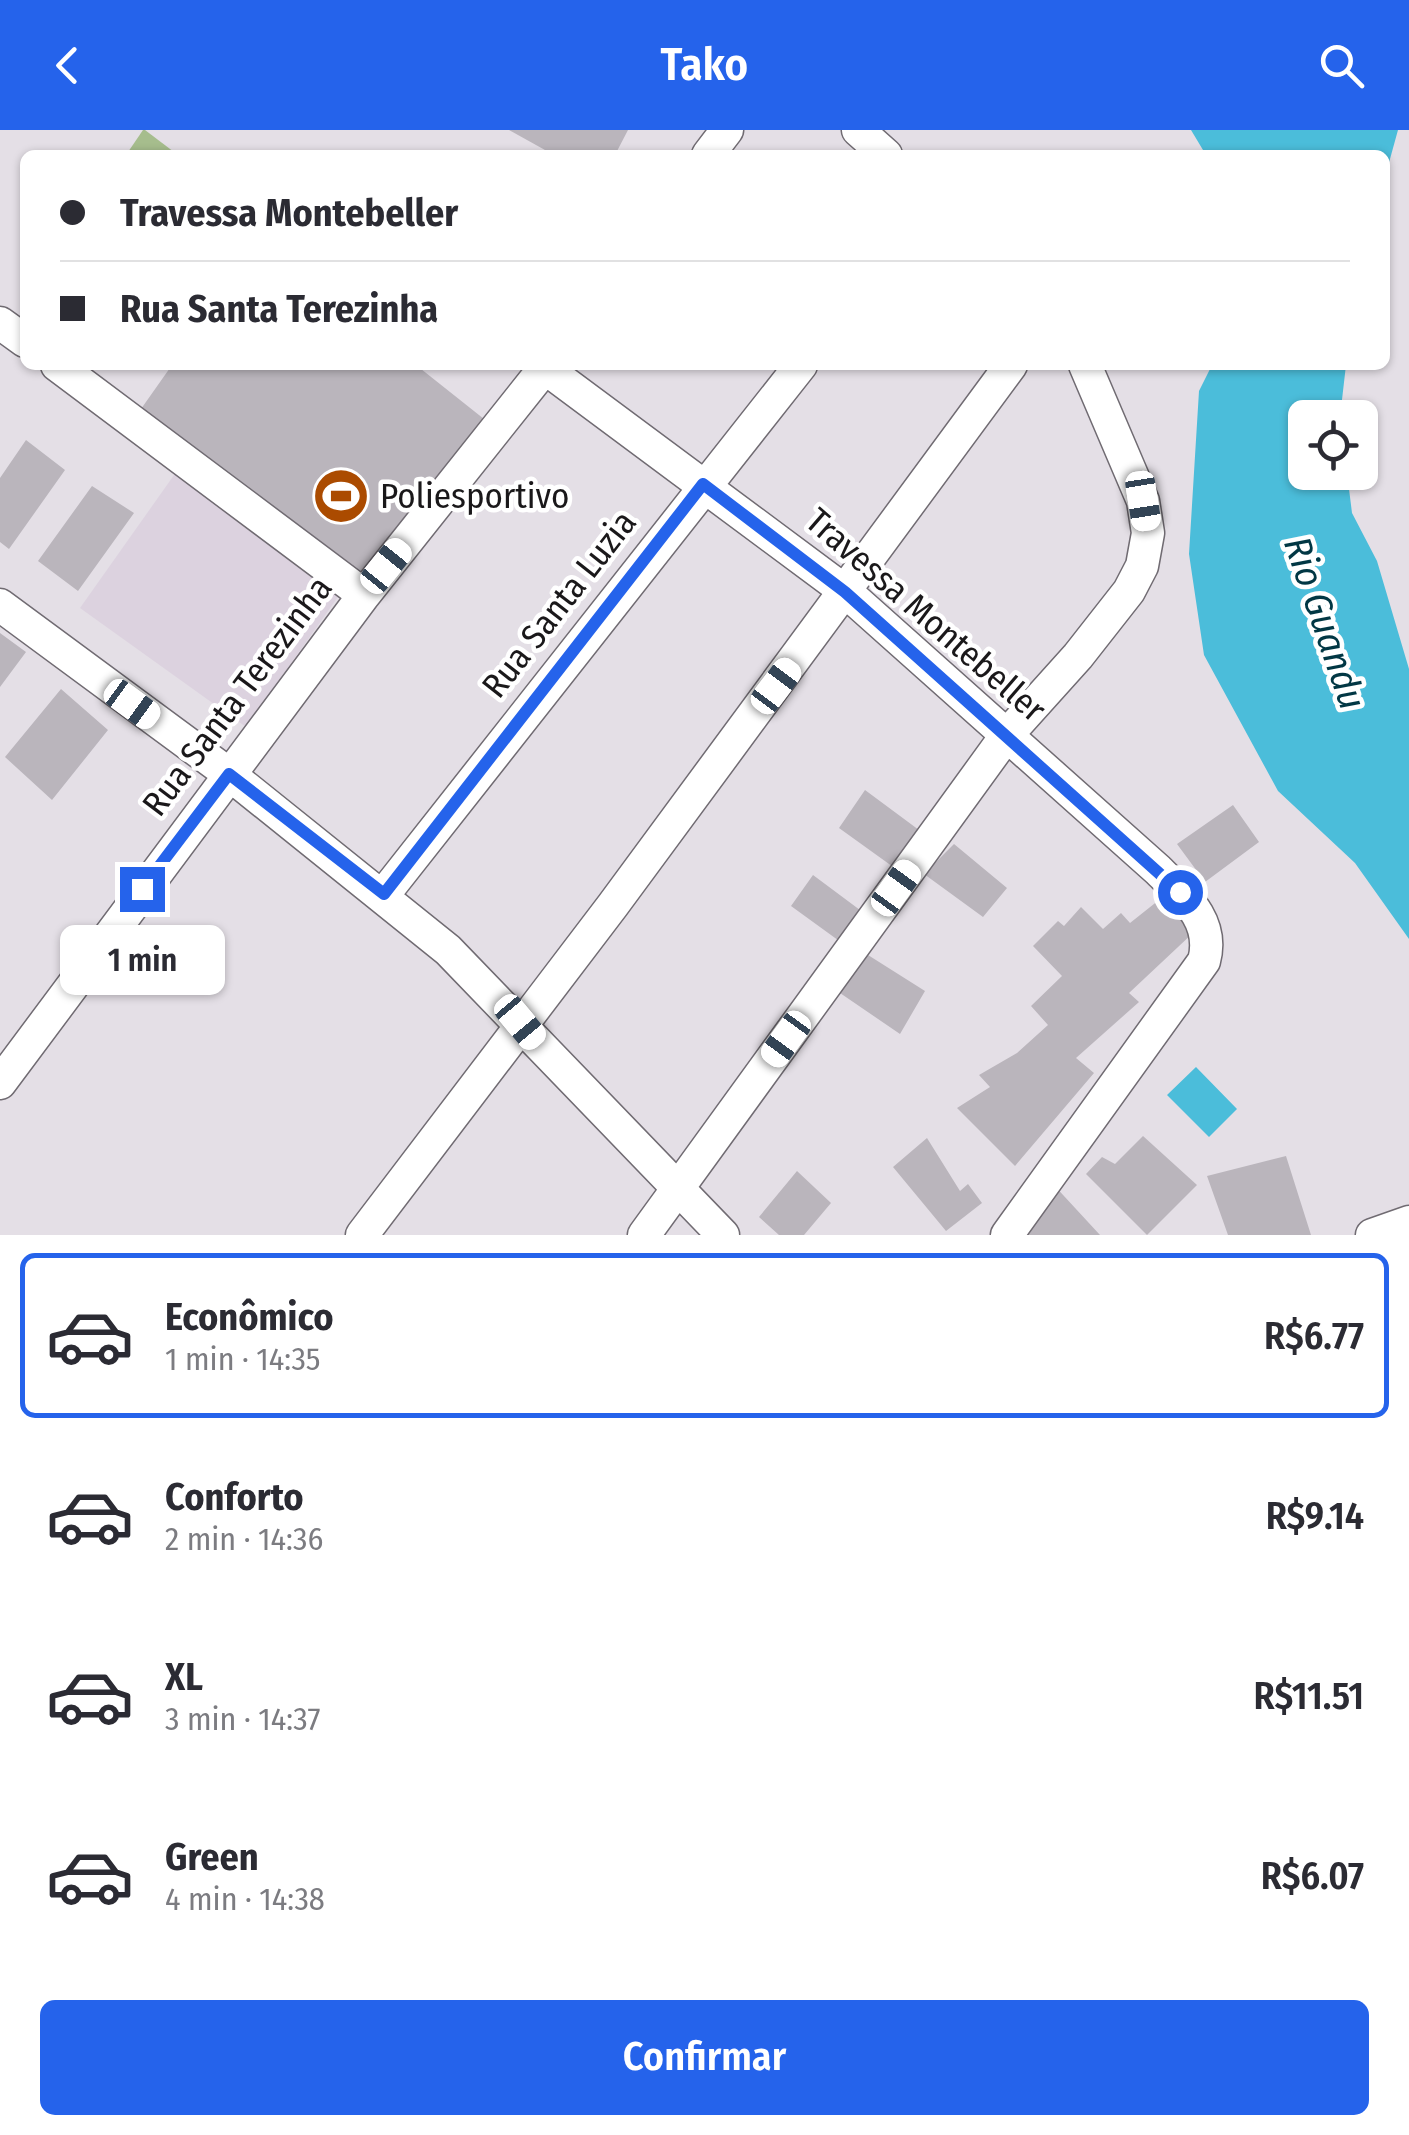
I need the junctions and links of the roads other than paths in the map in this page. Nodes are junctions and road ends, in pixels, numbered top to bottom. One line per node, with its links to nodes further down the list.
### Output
1 (728, 130): 3 (street)
2 (858, 130): 4 (street)
3 (712, 150)
4 (880, 150)
5 (63, 370): 13 (street)
6 (543, 370): 13 (street, Rua Santa Terezinha)
7 (551, 370): 11 (street, Travessa Montebeller)
8 (797, 370): 11 (street, Rua Santa Luzia)
9 (1007, 370): 12 (street)
10 (1087, 370): 15 (street)
11 (703, 484): 12 (street, Travessa Montebeller); 17 (street, Rua Santa Luzia)
12 (845, 592): 15 (street, Travessa Montebeller); 18 (street)
13 (364, 595): 16 (street, Rua Santa Terezinha)
14 (0, 606): 16 (street)
15 (1006, 736): 20 (street); 25 (street, Travessa Montebeller)
16 (229, 774): 17 (street); 19 (street, Rua Santa Terezinha)
17 (384, 894): 18 (street)
18 (520, 1022): 20 (street); 22 (street)
19 (0, 1083)
20 (676, 1190): 23 (street); 24 (street)
21 (1409, 1222): 26 (street)
22 (362, 1235)
23 (644, 1235)
24 (723, 1235)
25 (1007, 1235)
26 (1372, 1235)

